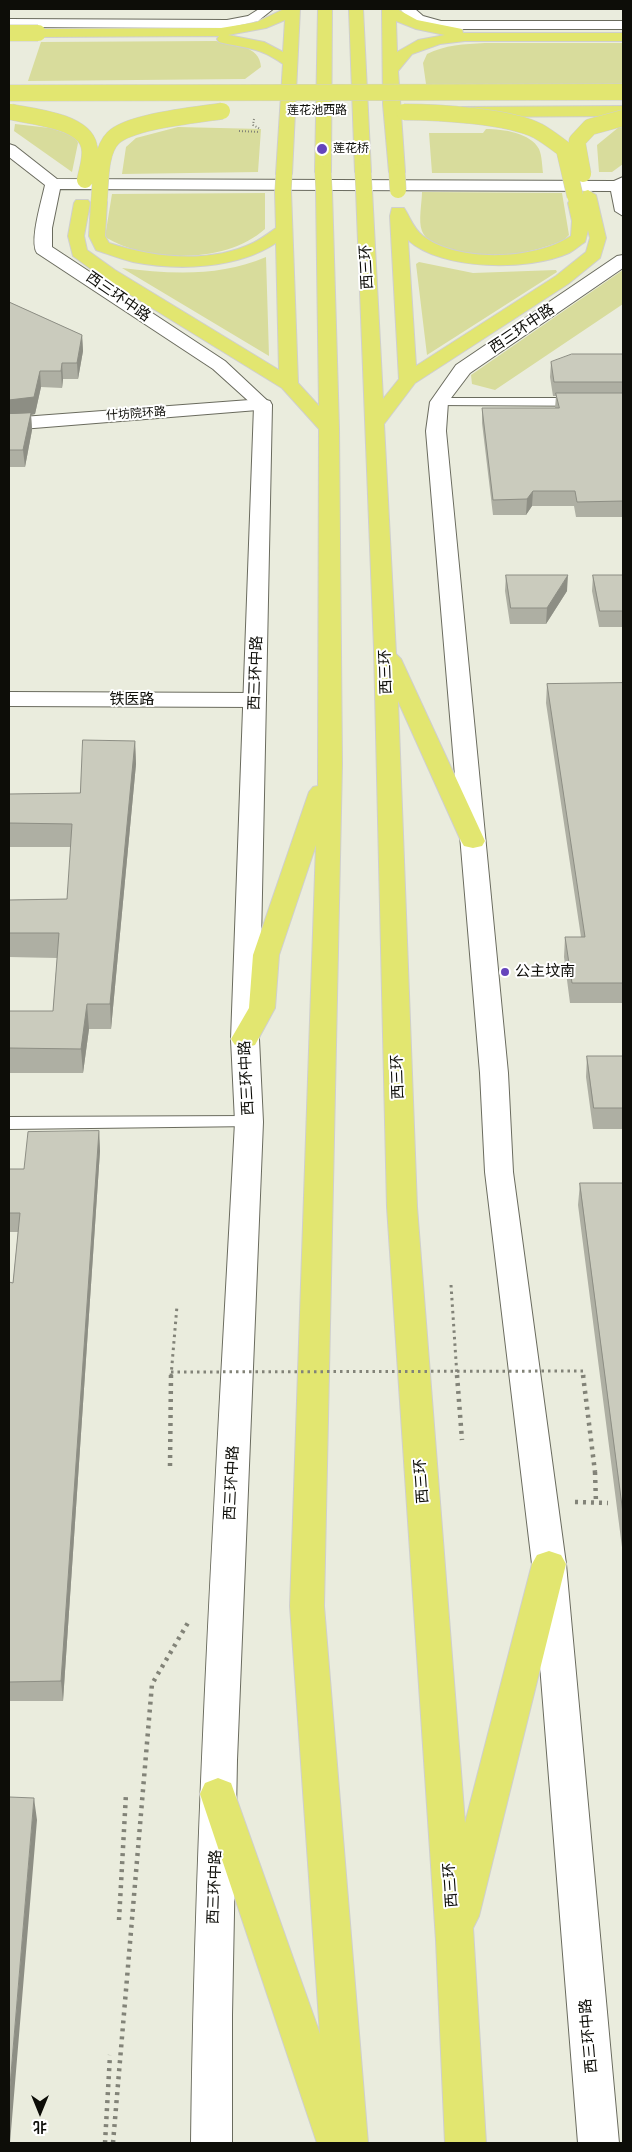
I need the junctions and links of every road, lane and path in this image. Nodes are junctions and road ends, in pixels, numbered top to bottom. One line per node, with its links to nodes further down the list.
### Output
1 (266, 9): 7 (street)
2 (293, 9): 9 (highway); 10 (highway)
3 (325, 9): 39 (highway, bridge)
4 (356, 9): 37 (highway, 西三环, bridge)
5 (389, 9): 8 (highway); 11 (highway)
6 (407, 9): 8 (street)
7 (9, 30): 9 (highway)
8 (621, 33): 11 (highway)
9 (38, 36): 10 (highway)
10 (290, 63): 30 (highway, bridge)
11 (390, 72): 29 (highway, bridge)
12 (623, 92): 13 (highway, bridge)
13 (9, 94)
14 (272, 111): 18 (highway, 莲花池西路, bridge)
15 (10, 112): 16 (highway, bridge); 27 (highway, bridge)
16 (78, 112)
17 (136, 112): 27 (highway, bridge)
18 (441, 112): 19 (highway, 莲花池西路, bridge); 26 (highway, bridge)
19 (623, 112)
20 (623, 118): 26 (highway, bridge)
21 (237, 132): 22 (path)
22 (265, 132)
23 (9, 149): 24 (street)
24 (54, 184): 25 (street); 36 (street, 西三环中路)
25 (620, 184): 28 (street)
26 (581, 196): 29 (highway); 32 (highway)
27 (90, 202): 30 (highway); 33 (highway)
28 (623, 211)
29 (398, 216): 32 (highway)
30 (285, 229): 33 (highway)
31 (623, 260): 34 (street, 西三环中路)
32 (408, 379): 37 (highway)
33 (289, 384): 39 (highway)
34 (439, 402): 35 (lane); 44 (street, 西三环中路)
35 (623, 402)
36 (263, 405): 38 (street, 什坊院环路); 42 (street, 西三环中路)
37 (374, 423): 40 (highway, 西三环)
38 (9, 424)
39 (329, 428): 43 (highway)
40 (385, 648): 44 (highway); 60 (highway, 西三环)
41 (9, 699): 42 (street, 铁医路)
42 (255, 700): 45 (street, 西三环中路)
43 (330, 764): 45 (highway); 66 (highway)
44 (473, 841): 55 (street, 西三环中路)
45 (245, 1039): 46 (street, 西三环中路)
46 (250, 1122): 47 (lane); 58 (street, 西三环中路)
47 (9, 1123)
48 (451, 1285): 50 (path)
49 (177, 1306): 51 (path)
50 (457, 1370): 51 (path, bridge); 52 (path); 54 (path, bridge)
51 (171, 1372): 53 (path)
52 (462, 1440)
53 (170, 1466)
54 (596, 1503)
55 (549, 1564): 60 (highway); 68 (street, 西三环中路)
56 (190, 1618): 63 (path)
57 (126, 1794): 59 (path)
58 (218, 1794): 64 (street, 西三环中路); 65 (highway)
59 (118, 1920)
60 (454, 1940): 67 (highway, 西三环)
61 (110, 2055): 62 (path)
62 (105, 2143)
63 (113, 2143)
64 (212, 2143)
65 (337, 2143)
66 (348, 2143)
67 (466, 2143)
68 (598, 2143)

